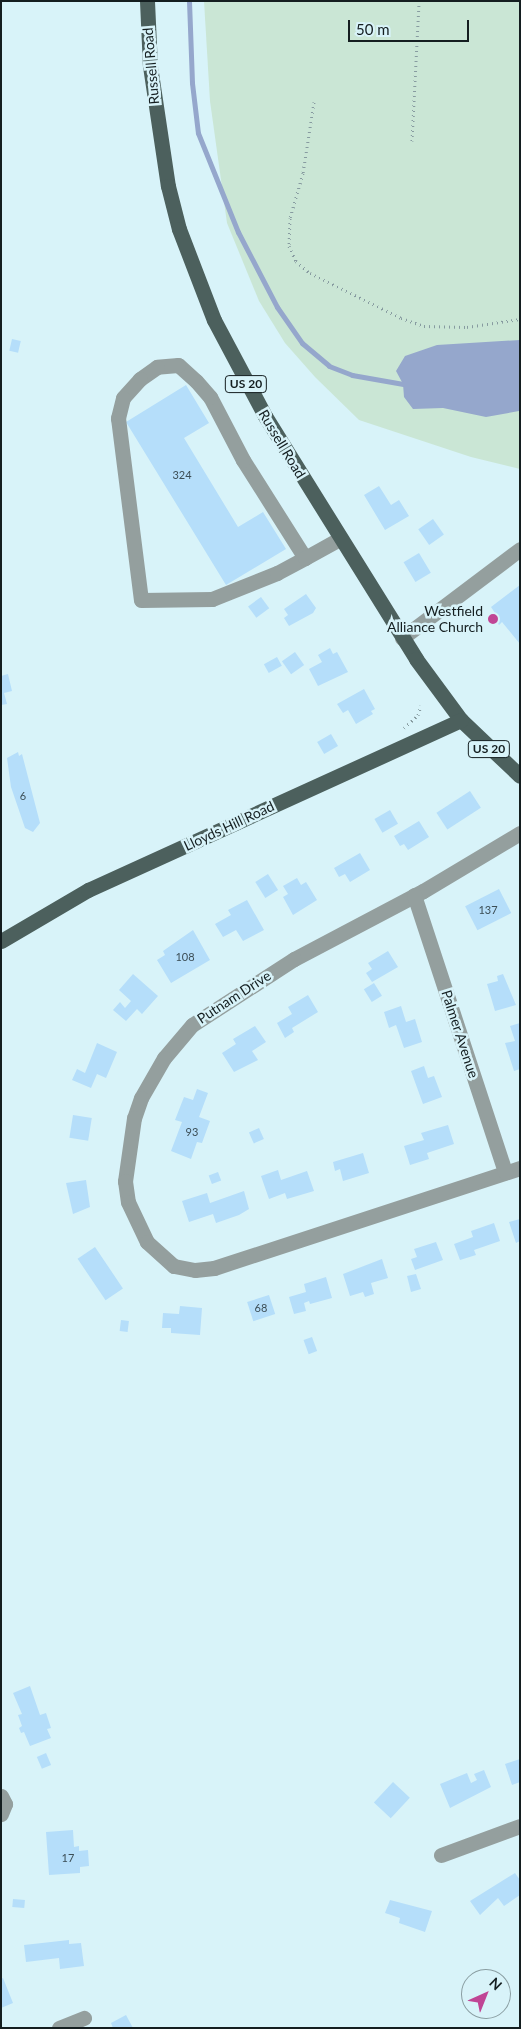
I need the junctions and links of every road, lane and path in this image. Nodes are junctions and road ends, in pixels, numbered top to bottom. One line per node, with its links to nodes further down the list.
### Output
1 (147, 1): 6 (main road, Russell Road / US 20)
2 (419, 1): 4 (path)
3 (314, 102): 5 (path)
4 (412, 141)
5 (520, 319)
6 (339, 539): 8 (street); 9 (main road, Russell Road / US 20)
7 (520, 549): 9 (street)
8 (305, 558): 8 (street)
9 (402, 638): 10 (main road, Russell Road / US 20)
10 (461, 720): 11 (main road, Russell Road / US 20); 14 (main road, Lloyds Hill Road)
11 (520, 776)
12 (520, 833): 13 (street, Putnam Drive)
13 (414, 895): 15 (street, Palmer Avenue); 15 (street, Putnam Drive)
14 (1, 941)
15 (513, 1170)
16 (1, 1796): 17 (street)
17 (1, 1814)
18 (520, 1826): 19 (street)
19 (441, 1855)
20 (84, 2018): 21 (street)
21 (59, 2028)

